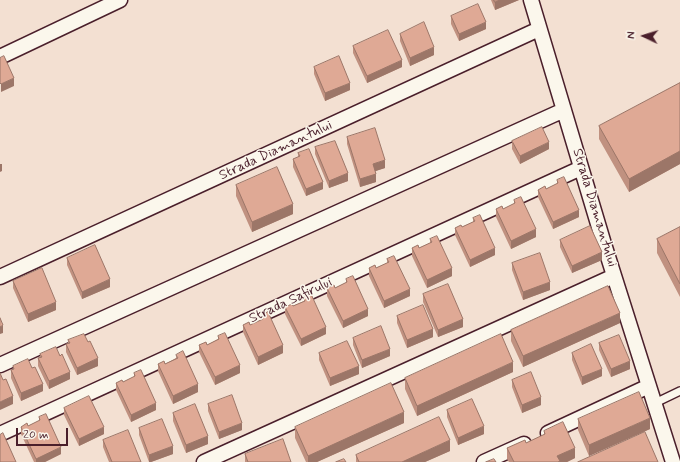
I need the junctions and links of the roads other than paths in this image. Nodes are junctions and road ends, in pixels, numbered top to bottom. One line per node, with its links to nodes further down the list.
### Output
1 (120, 0): 4 (street)
2 (531, 0): 3 (street, Strada Diamantului)
3 (539, 29): 5 (street, Strada Diamantului); 8 (street, Strada Diamantului)
4 (0, 57)
5 (564, 110): 6 (street, Strada Diamantului); 9 (street)
6 (581, 168): 7 (street, Strada Diamantului); 13 (street, Strada Safirului)
7 (614, 276): 10 (street, Strada Diamantului); 14 (street)
8 (0, 277)
9 (0, 365)
10 (649, 386): 12 (street, Strada Diamantului); 15 (street)
11 (680, 391): 12 (lane)
12 (655, 403): 16 (street, Strada Diamantului)
13 (0, 434)
14 (204, 462)
15 (484, 462)
16 (673, 462)

